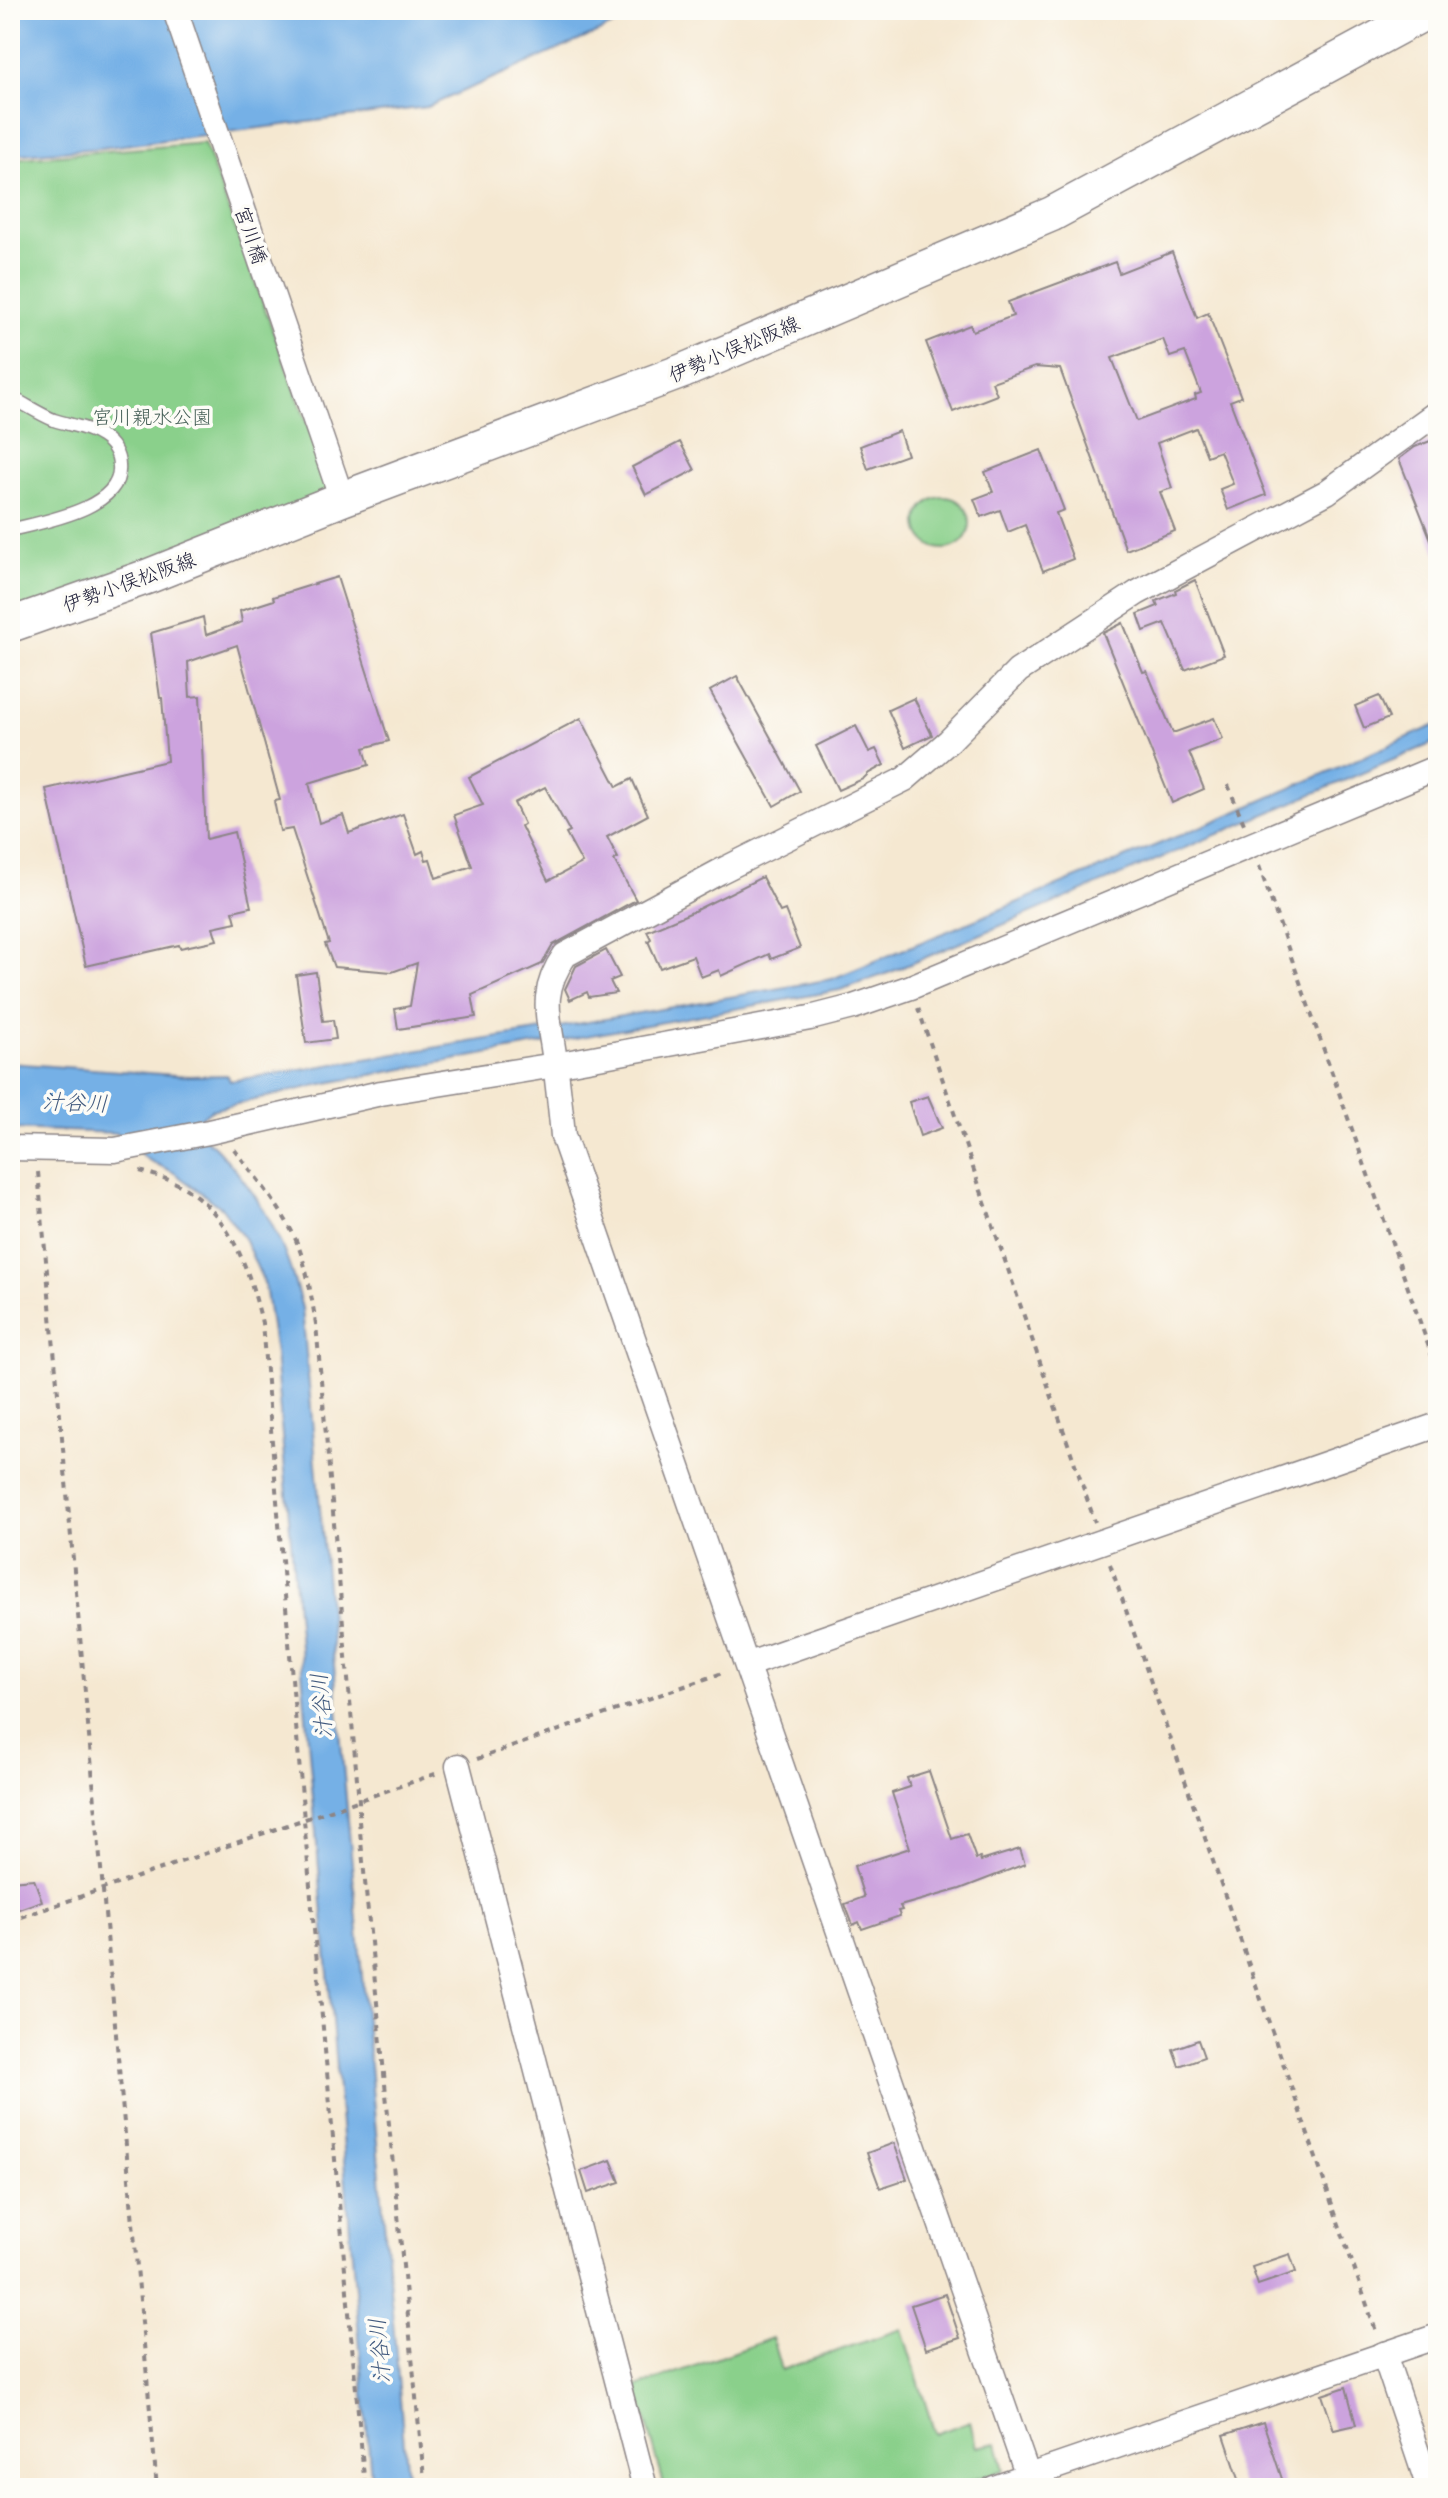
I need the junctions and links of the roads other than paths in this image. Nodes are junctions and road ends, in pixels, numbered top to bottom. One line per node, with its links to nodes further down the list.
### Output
1 (175, 10): 5 (street, 宮川橋)
2 (1430, 10): 5 (main road, 伊勢小俣松阪線)
3 (10, 397): 6 (lane)
4 (1438, 412): 9 (street)
5 (342, 499): 7 (main road, 伊勢小俣松阪線)
6 (10, 530)
7 (10, 625)
8 (1438, 767): 9 (street)
9 (555, 1062): 10 (street); 12 (street)
10 (10, 1148)
11 (1438, 1425): 12 (street)
12 (749, 1664): 16 (street)
13 (458, 1766): 17 (street)
14 (1438, 2336): 15 (street)
15 (1384, 2354): 16 (street); 19 (street)
16 (1030, 2482): 18 (street)
17 (645, 2488)
18 (994, 2488)
19 (1429, 2488)

